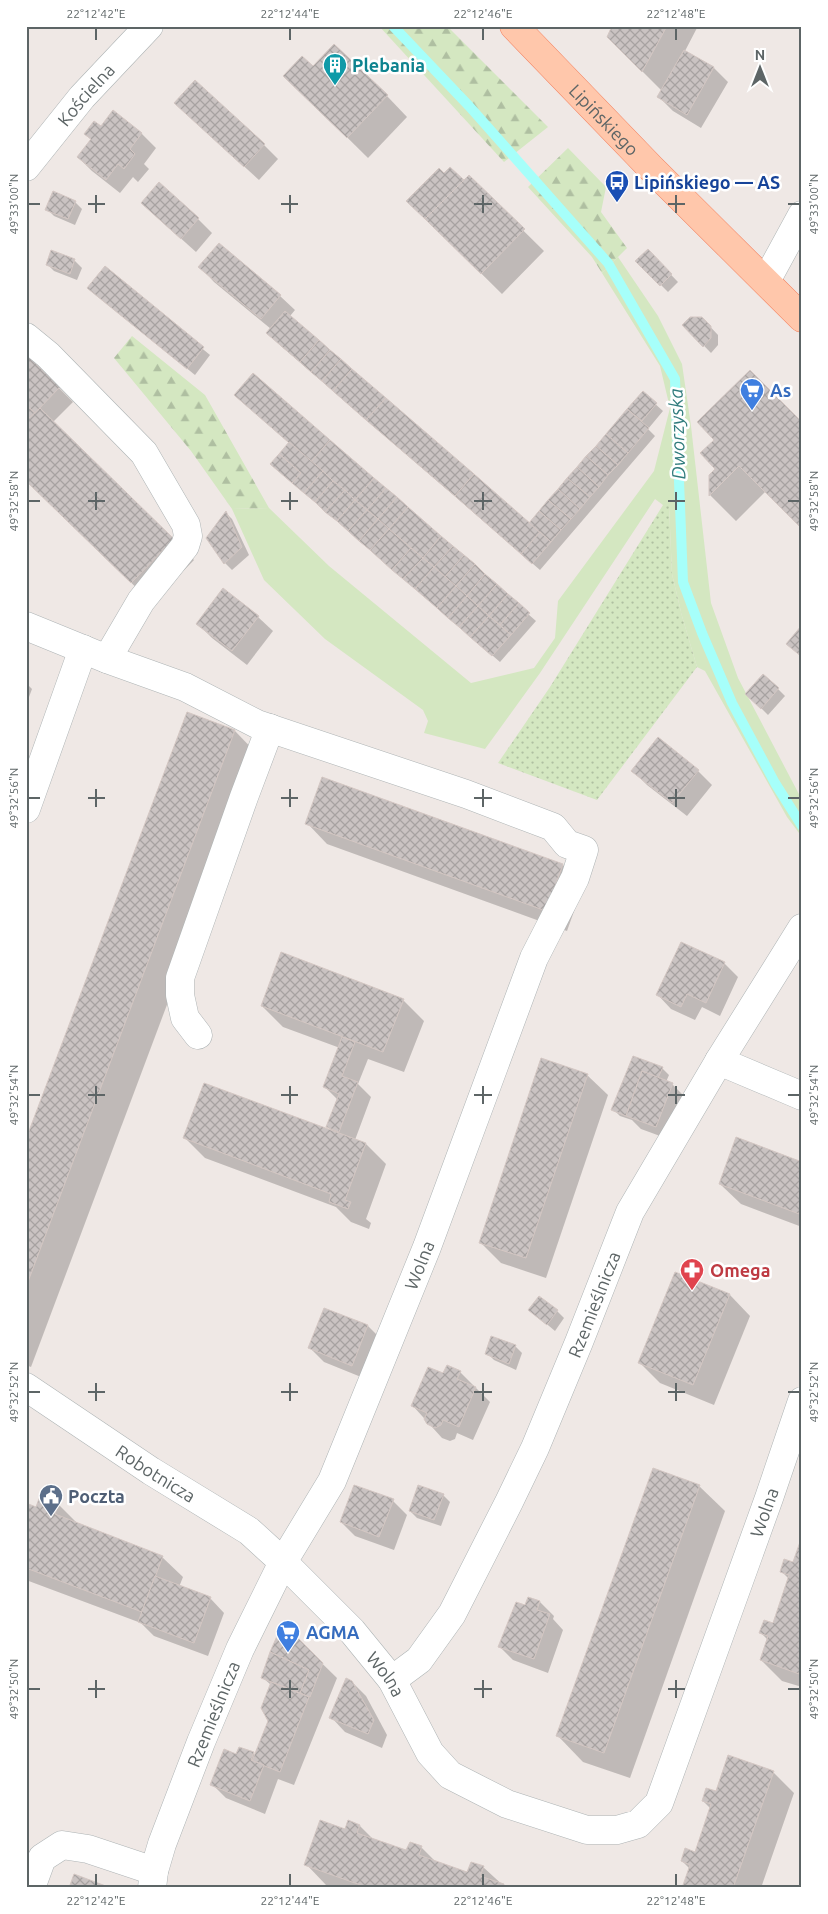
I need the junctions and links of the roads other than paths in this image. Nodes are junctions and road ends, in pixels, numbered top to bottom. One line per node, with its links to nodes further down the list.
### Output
1 (149, 26): 3 (street, Kościelna)
2 (514, 26): 5 (main road, Lipińskiego)
3 (26, 167)
4 (802, 215): 5 (street)
5 (766, 281): 6 (main road, Lipińskiego)
6 (802, 318)
7 (26, 337): 10 (street)
8 (26, 626): 9 (street)
9 (83, 649): 10 (street); 12 (street)
10 (107, 659): 11 (street)
11 (270, 728): 14 (street); 19 (street, Wolna)
12 (26, 809)
13 (802, 928): 15 (street, Rzemieślnicza)
14 (198, 1035)
15 (719, 1061): 16 (street); 20 (street, Rzemieślnicza)
16 (802, 1096)
17 (26, 1387): 19 (street, Robotnicza)
18 (802, 1401): 20 (street, Wolna)
19 (283, 1562): 20 (street, Wolna); 21 (street, Rzemieślnicza)
20 (392, 1680)
21 (153, 1879): 22 (street, Rzemieślnicza)
22 (31, 1888)

